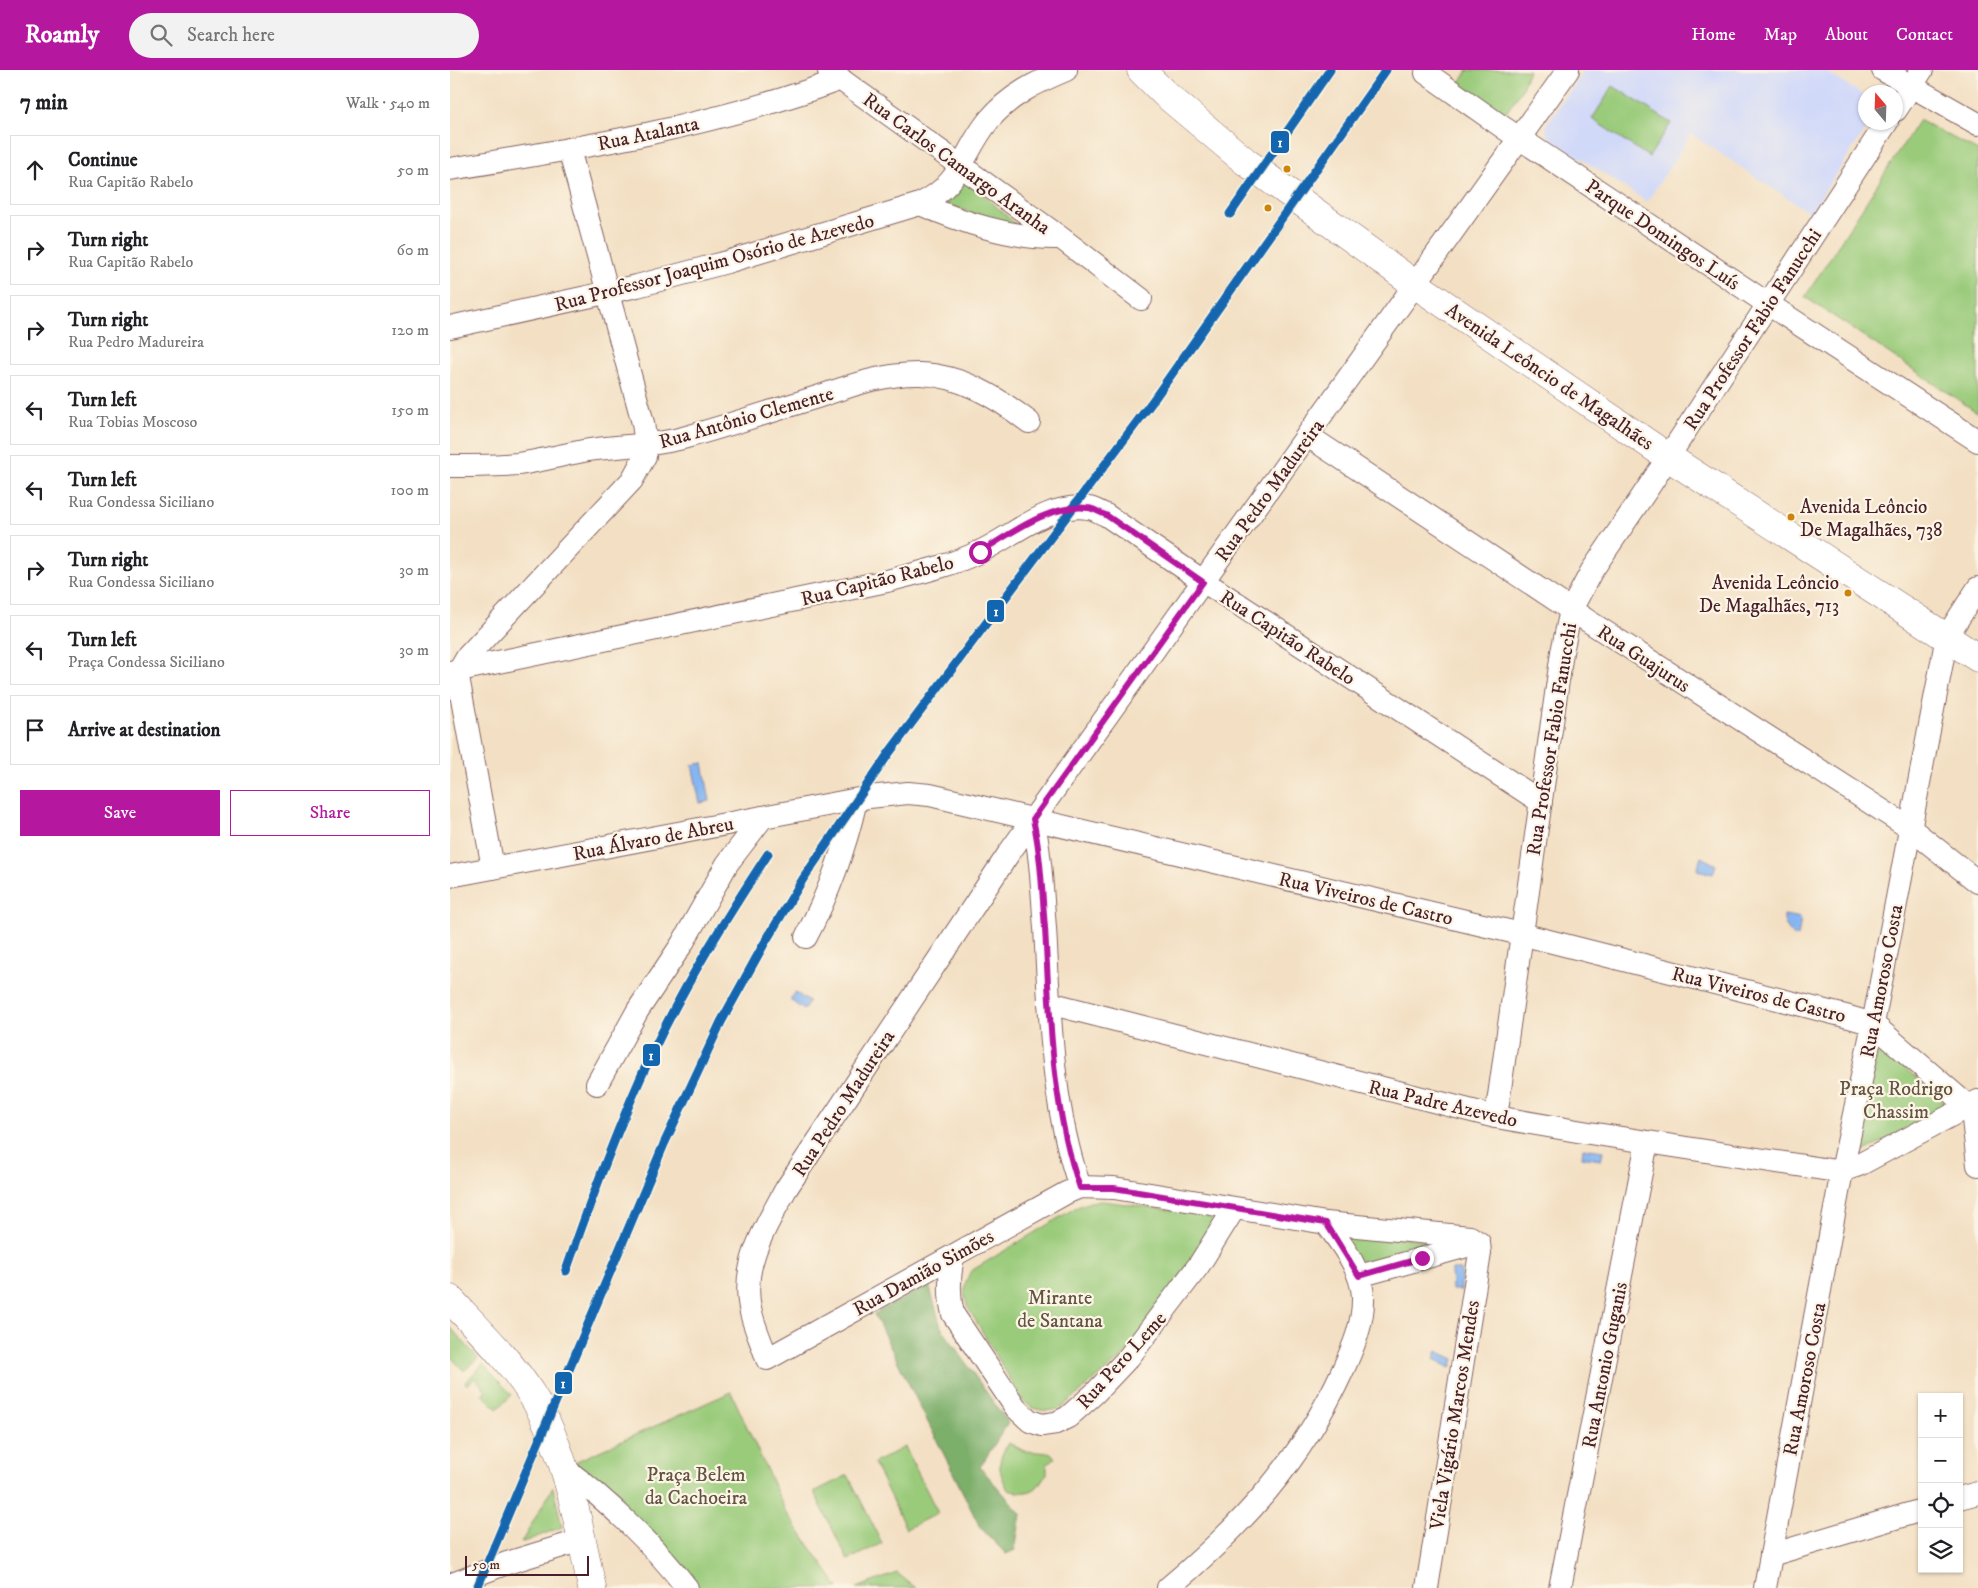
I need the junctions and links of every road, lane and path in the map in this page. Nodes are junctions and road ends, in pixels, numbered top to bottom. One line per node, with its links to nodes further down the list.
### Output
1 (1066, 70): 13 (street, Rua Professor Joaquim Osório de Azevedo)
2 (1141, 70): 17 (main road, Avenida Leôncio de Magalhães)
3 (1568, 70): 11 (street, Rua Pedro Madureira)
4 (1883, 70): 7 (street)
5 (1426, 73): 11 (street, Parque Domingos Luís)
6 (834, 75): 12 (street, Rua Atalanta); 13 (street, Rua Carlos Camargo Aranha)
7 (1916, 78): 8 (street); 9 (street)
8 (1903, 99)
9 (1978, 124)
10 (1882, 130): 20 (street, Rua Professor Fabio Fanucchi)
11 (1519, 137): 17 (street, Rua Pedro Madureira); 20 (street, Parque Domingos Luís)
12 (569, 149): 14 (street, Rua Atalanta); 18 (street)
13 (962, 166): 15 (street, Rua Professor Joaquim Osório de Azevedo); 16 (street, Rua Carlos Camargo Aranha)
14 (450, 169)
15 (920, 204): 16 (street, Rua Carlos Camargo Aranha); 18 (street, Rua Professor Joaquim Osório de Azevedo)
16 (1061, 238): 19 (street, Rua Carlos Camargo Aranha)
17 (1416, 284): 23 (street, Rua Pedro Madureira); 26 (main road, Avenida Leôncio de Magalhães)
18 (609, 293): 21 (street, Rua Professor Joaquim Osório de Azevedo); 25 (street)
19 (1141, 299)
20 (1768, 304): 24 (street, Parque Domingos Luís); 26 (street, Rua Professor Fabio Fanucchi)
21 (450, 327)
22 (1029, 422): 25 (street, Rua Antônio Clemente)
23 (1308, 436): 28 (street, Rua Pedro Madureira); 30 (street, Rua Guajurus)
24 (1978, 441)
25 (646, 445): 27 (street, Rua Antônio Clemente); 33 (street)
26 (1668, 457): 30 (street, Rua Professor Fabio Fanucchi); 31 (main road, Avenida Leôncio de Magalhães)
27 (450, 466)
28 (1203, 582): 33 (street, Rua Capitão Rabelo); 35 (street, Rua Capitão Rabelo); 37 (street, Rua Pedro Madureira)
29 (1978, 588): 31 (street, Rua Amoroso Costa)
30 (1571, 610): 35 (street, Rua Professor Fabio Fanucchi); 38 (street, Rua Guajurus)
31 (1947, 636): 32 (main road, Avenida Leôncio de Magalhães); 38 (street, Rua Amoroso Costa)
32 (1978, 658)
33 (454, 671): 41 (street)
34 (856, 800): 36 (street, Rua Álvaro de Abreu); 37 (street, Rua Viveiros de Castro); 45 (street)
35 (1541, 802): 44 (street, Rua Professor Fabio Fanucchi)
36 (763, 818): 41 (street, Rua Álvaro de Abreu); 48 (street)
37 (1033, 819): 39 (street); 40 (street, Rua Pedro Madureira); 44 (street, Rua Viveiros de Castro)
38 (1911, 829): 43 (street, Rua Guajurus); 47 (street, Rua Amoroso Costa)
39 (1040, 856): 40 (street); 46 (street)
40 (1001, 866): 61 (street, Rua Pedro Madureira)
41 (494, 868): 42 (street, Rua Álvaro de Abreu)
42 (450, 876)
43 (1978, 882)
44 (1521, 934): 47 (street, Rua Viveiros de Castro); 50 (street, Rua Professor Fabio Fanucchi)
45 (806, 937)
46 (1049, 1003): 50 (street, Rua Padre Azevedo); 54 (street)
47 (1873, 1024): 49 (street); 53 (street, Rua Amoroso Costa)
48 (597, 1084)
49 (1973, 1104): 52 (street); 53 (street)
50 (1496, 1117): 51 (street, Rua Padre Azevedo)
51 (1648, 1142): 53 (street, Rua Padre Azevedo); 73 (street, Rua Antonio Guganis)
52 (1978, 1165)
53 (1842, 1171): 67 (street, Rua Amoroso Costa)
54 (1080, 1188): 55 (street); 58 (street, Rua Damião Simões)
55 (1234, 1209): 56 (street); 58 (street, Rua Pero Leme)
56 (1326, 1223): 57 (street); 59 (street)
57 (1479, 1242): 59 (street); 72 (street, Viela Vigário Marcos Mendes)
58 (953, 1257): 61 (street, Rua Damião Simões)
59 (1359, 1276): 71 (street)
60 (450, 1299): 62 (main road)
61 (767, 1359)
62 (564, 1468): 66 (main road); 70 (street)
63 (1978, 1493): 64 (street)
64 (1963, 1497)
65 (1918, 1511): 67 (street)
66 (582, 1540): 68 (street); 69 (main road)
67 (1771, 1555): 74 (street, Rua Amoroso Costa)
68 (450, 1584)
69 (592, 1588)
70 (687, 1588)
71 (1168, 1588)
72 (1427, 1588)
73 (1560, 1588)
74 (1765, 1588)

